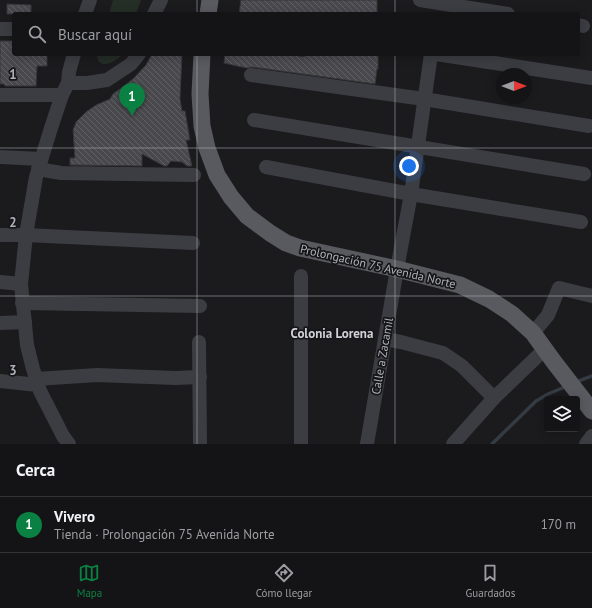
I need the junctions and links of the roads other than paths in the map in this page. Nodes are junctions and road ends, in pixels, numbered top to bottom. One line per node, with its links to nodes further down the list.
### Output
1 (90, 0): 6 (street)
2 (161, 0): 7 (street)
3 (210, 0): 8 (main road)
4 (420, 0): 5 (street)
5 (437, 6): 9 (street)
6 (86, 12)
7 (155, 12)
8 (208, 12)
9 (490, 12)
10 (0, 29): 11 (street)
11 (12, 29)
12 (73, 56): 19 (street)
13 (137, 56): 19 (street)
14 (202, 56): 35 (main road, Prolongación 75 Avenida Norte)
15 (430, 56): 21 (street, Calle a Zacamil)
16 (449, 56): 18 (street)
17 (251, 75): 21 (street)
18 (592, 78)
19 (65, 89): 20 (street); 26 (street)
20 (0, 95)
21 (424, 99): 23 (street); 24 (street, Calle a Zacamil)
22 (254, 120): 24 (street)
23 (589, 126)
24 (418, 147): 28 (street); 30 (street, Calle a Zacamil)
25 (0, 157): 26 (street)
26 (39, 164): 29 (street); 33 (street)
27 (266, 167): 30 (street)
28 (584, 174)
29 (194, 175)
30 (411, 194): 31 (street); 35 (street, Calle a Zacamil)
31 (581, 222)
32 (0, 235): 33 (street)
33 (26, 235): 34 (street); 38 (street)
34 (193, 244)
35 (397, 269): 44 (main road, Prolongación 75 Avenida Norte); 45 (street, Calle a Zacamil)
36 (302, 276): 56 (street)
37 (0, 282): 38 (street)
38 (21, 284): 40 (street)
39 (592, 296): 44 (street)
40 (22, 303): 41 (street); 42 (street)
41 (200, 306)
42 (25, 322): 43 (street); 50 (street)
43 (0, 323)
44 (533, 333): 47 (main road, Prolongación 75 Avenida Norte)
45 (385, 339): 51 (street); 57 (street, Calle a Zacamil)
46 (199, 342): 48 (street)
47 (550, 356): 51 (street); 52 (main road, Prolongación 75 Avenida Norte)
48 (200, 377): 50 (street); 55 (street)
49 (0, 381): 50 (street)
50 (37, 382): 54 (street)
51 (494, 398): 58 (street)
52 (592, 411)
53 (592, 436): 59 (street)
54 (69, 444)
55 (200, 444)
56 (301, 444)
57 (367, 444)
58 (453, 444)
59 (586, 444)

